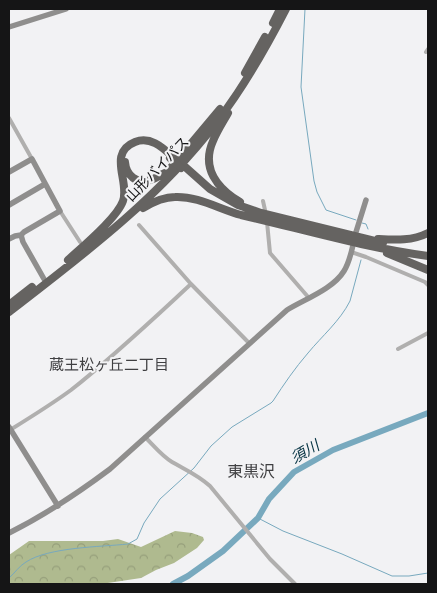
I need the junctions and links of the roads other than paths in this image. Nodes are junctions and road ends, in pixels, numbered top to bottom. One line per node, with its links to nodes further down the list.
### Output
1 (66, 9): 4 (street)
2 (280, 9): 9 (highway, 山形バイパス)
3 (286, 9): 5 (highway, 山形バイパス)
4 (9, 27)
5 (254, 68): 16 (highway); 24 (highway, 山形バイパス)
6 (9, 118): 8 (street)
7 (171, 157): 9 (highway); 16 (highway, bridge); 28 (highway)
8 (32, 159): 10 (street); 11 (street)
9 (168, 171): 28 (highway, 山形バイパス)
10 (9, 172)
11 (45, 184): 14 (street); 15 (street)
12 (366, 200): 18 (street)
13 (263, 201): 16 (street)
14 (9, 205)
15 (60, 211): 20 (street); 22 (street)
16 (265, 216): 23 (highway); 24 (highway); 33 (street)
17 (139, 225): 31 (street)
18 (356, 232)
19 (428, 234): 23 (highway)
20 (21, 235): 21 (street); 30 (street)
21 (9, 239)
22 (80, 242)
23 (359, 242): 25 (street); 26 (highway); 27 (highway); 29 (highway)
24 (90, 249): 35 (highway, 山形バイパス)
25 (352, 252): 32 (street); 33 (street)
26 (428, 252)
27 (428, 256)
28 (68, 260): 30 (highway, 山形バイパス)
29 (428, 270)
30 (44, 279): 34 (highway, 山形バイパス)
31 (191, 284): 37 (street); 39 (street)
32 (428, 285)
33 (309, 298): 37 (street)
34 (9, 305)
35 (9, 312)
36 (428, 333): 38 (street)
37 (249, 343): 40 (street)
38 (398, 349)
39 (9, 429): 41 (street)
40 (145, 437): 41 (street); 43 (street)
41 (58, 506): 42 (street)
42 (9, 533)
43 (296, 584)

